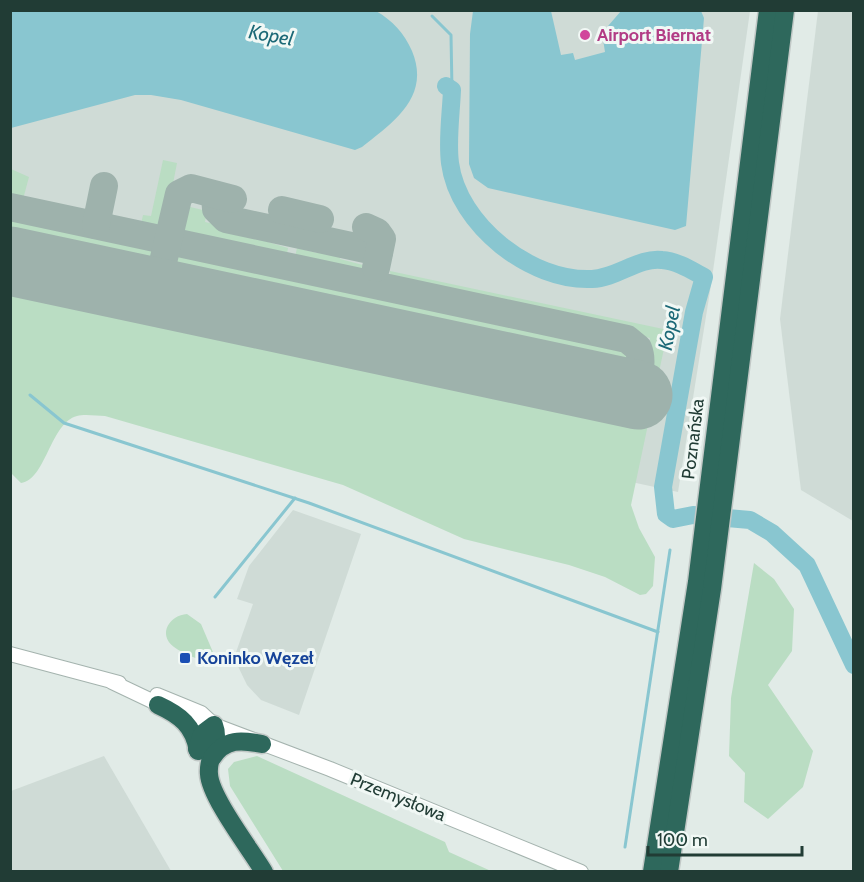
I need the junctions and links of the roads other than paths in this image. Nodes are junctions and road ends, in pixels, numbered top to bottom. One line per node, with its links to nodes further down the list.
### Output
1 (768, 10): 3 (highway, Poznańska)
2 (785, 10): 3 (highway, Poznańska)
3 (717, 486): 4 (highway, Poznańska)
4 (711, 535): 13 (highway, Poznańska); 14 (highway, Poznańska)
5 (10, 654): 6 (street, Przemysłowa)
6 (112, 682): 7 (street, Przemysłowa); 8 (street, Przemysłowa)
7 (158, 705): 8 (street, Przemysłowa); 10 (highway)
8 (214, 724): 9 (street, Przemysłowa); 10 (highway)
9 (262, 744): 10 (highway); 12 (street, Przemysłowa)
10 (205, 754): 11 (highway)
11 (264, 872)
12 (581, 872)
13 (652, 872)
14 (669, 872)

